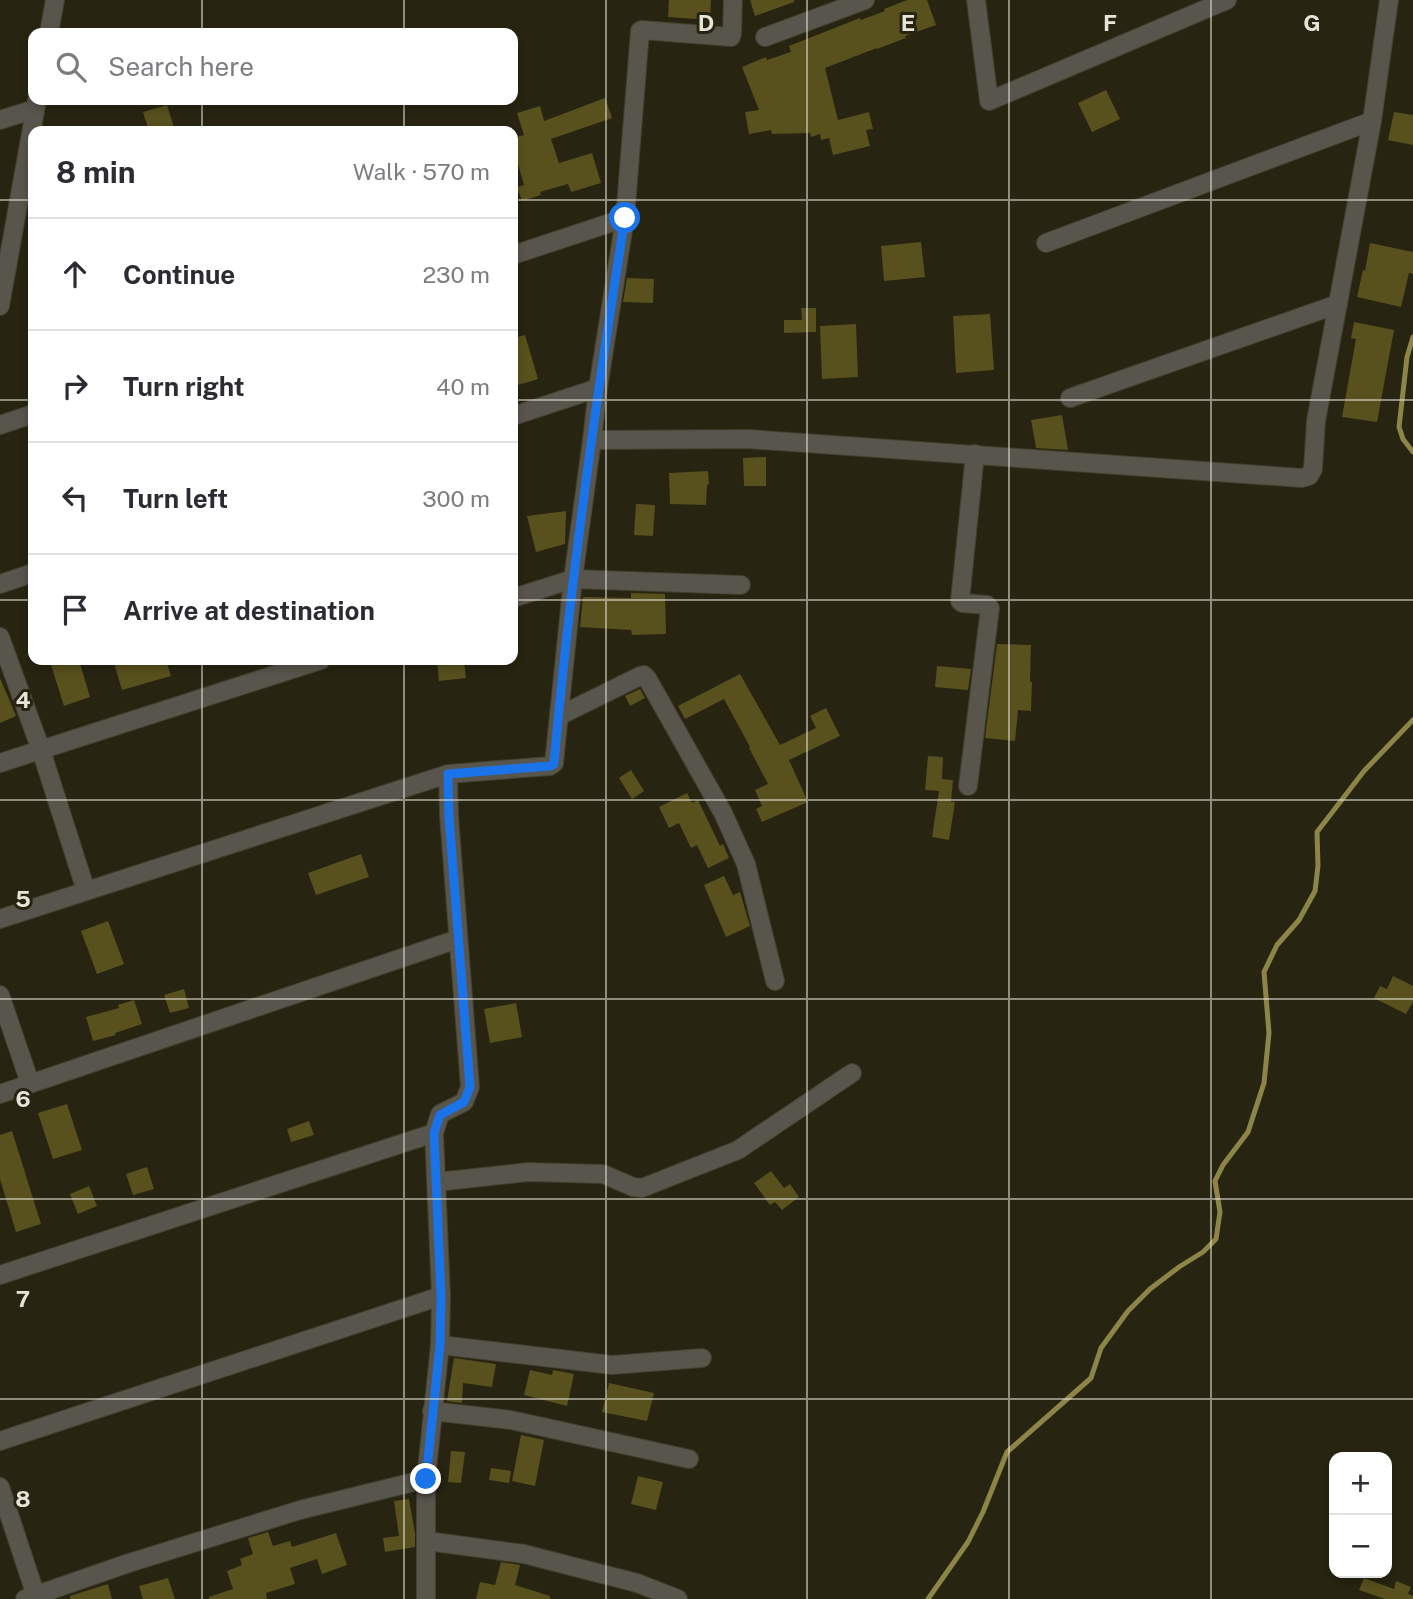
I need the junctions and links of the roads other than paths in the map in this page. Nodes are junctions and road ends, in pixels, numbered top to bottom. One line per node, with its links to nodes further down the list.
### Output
1 (55, 0): 7 (street)
2 (733, 0): 15 (street)
3 (865, 0): 8 (street)
4 (976, 0): 5 (street)
5 (1227, 0)
6 (1389, 0): 12 (street)
7 (50, 28)
8 (765, 37)
9 (34, 105): 11 (street)
10 (36, 105): 13 (street)
11 (0, 120)
12 (1372, 121): 16 (street); 19 (street)
13 (31, 126)
14 (28, 142): 17 (street)
15 (625, 218): 18 (street); 21 (street)
16 (1046, 243)
17 (6, 246): 20 (street)
18 (518, 254)
19 (1338, 304): 22 (street); 27 (street)
20 (0, 306)
21 (598, 388): 23 (street); 26 (street)
22 (1070, 398)
23 (518, 414)
24 (28, 416): 25 (street)
25 (0, 425)
26 (592, 440): 27 (street); 29 (street)
27 (975, 454): 39 (street)
28 (28, 575): 30 (street)
29 (573, 579): 31 (street); 32 (street); 35 (street)
30 (0, 584)
31 (741, 585)
32 (518, 596)
33 (0, 637): 36 (street)
34 (305, 665): 36 (street)
35 (559, 716): 38 (street); 43 (street)
36 (41, 750): 37 (street); 40 (street)
37 (0, 763)
38 (448, 774): 40 (street); 42 (street)
39 (968, 786)
40 (86, 891): 41 (street)
41 (0, 919)
42 (458, 939): 46 (street); 48 (street)
43 (775, 981)
44 (0, 995): 46 (street)
45 (852, 1073): 49 (street)
46 (30, 1083): 47 (street)
47 (0, 1094)
48 (434, 1133): 49 (street); 50 (street)
49 (437, 1182): 51 (street)
50 (0, 1275)
51 (441, 1296): 52 (street); 55 (street)
52 (440, 1345): 53 (street); 54 (street)
53 (702, 1358)
54 (432, 1411): 56 (street); 57 (street)
55 (0, 1441)
56 (689, 1459)
57 (426, 1479): 59 (street); 60 (street)
58 (0, 1487): 60 (street)
59 (427, 1541): 61 (street); 62 (street)
60 (30, 1597)
61 (426, 1599)
62 (678, 1599)

